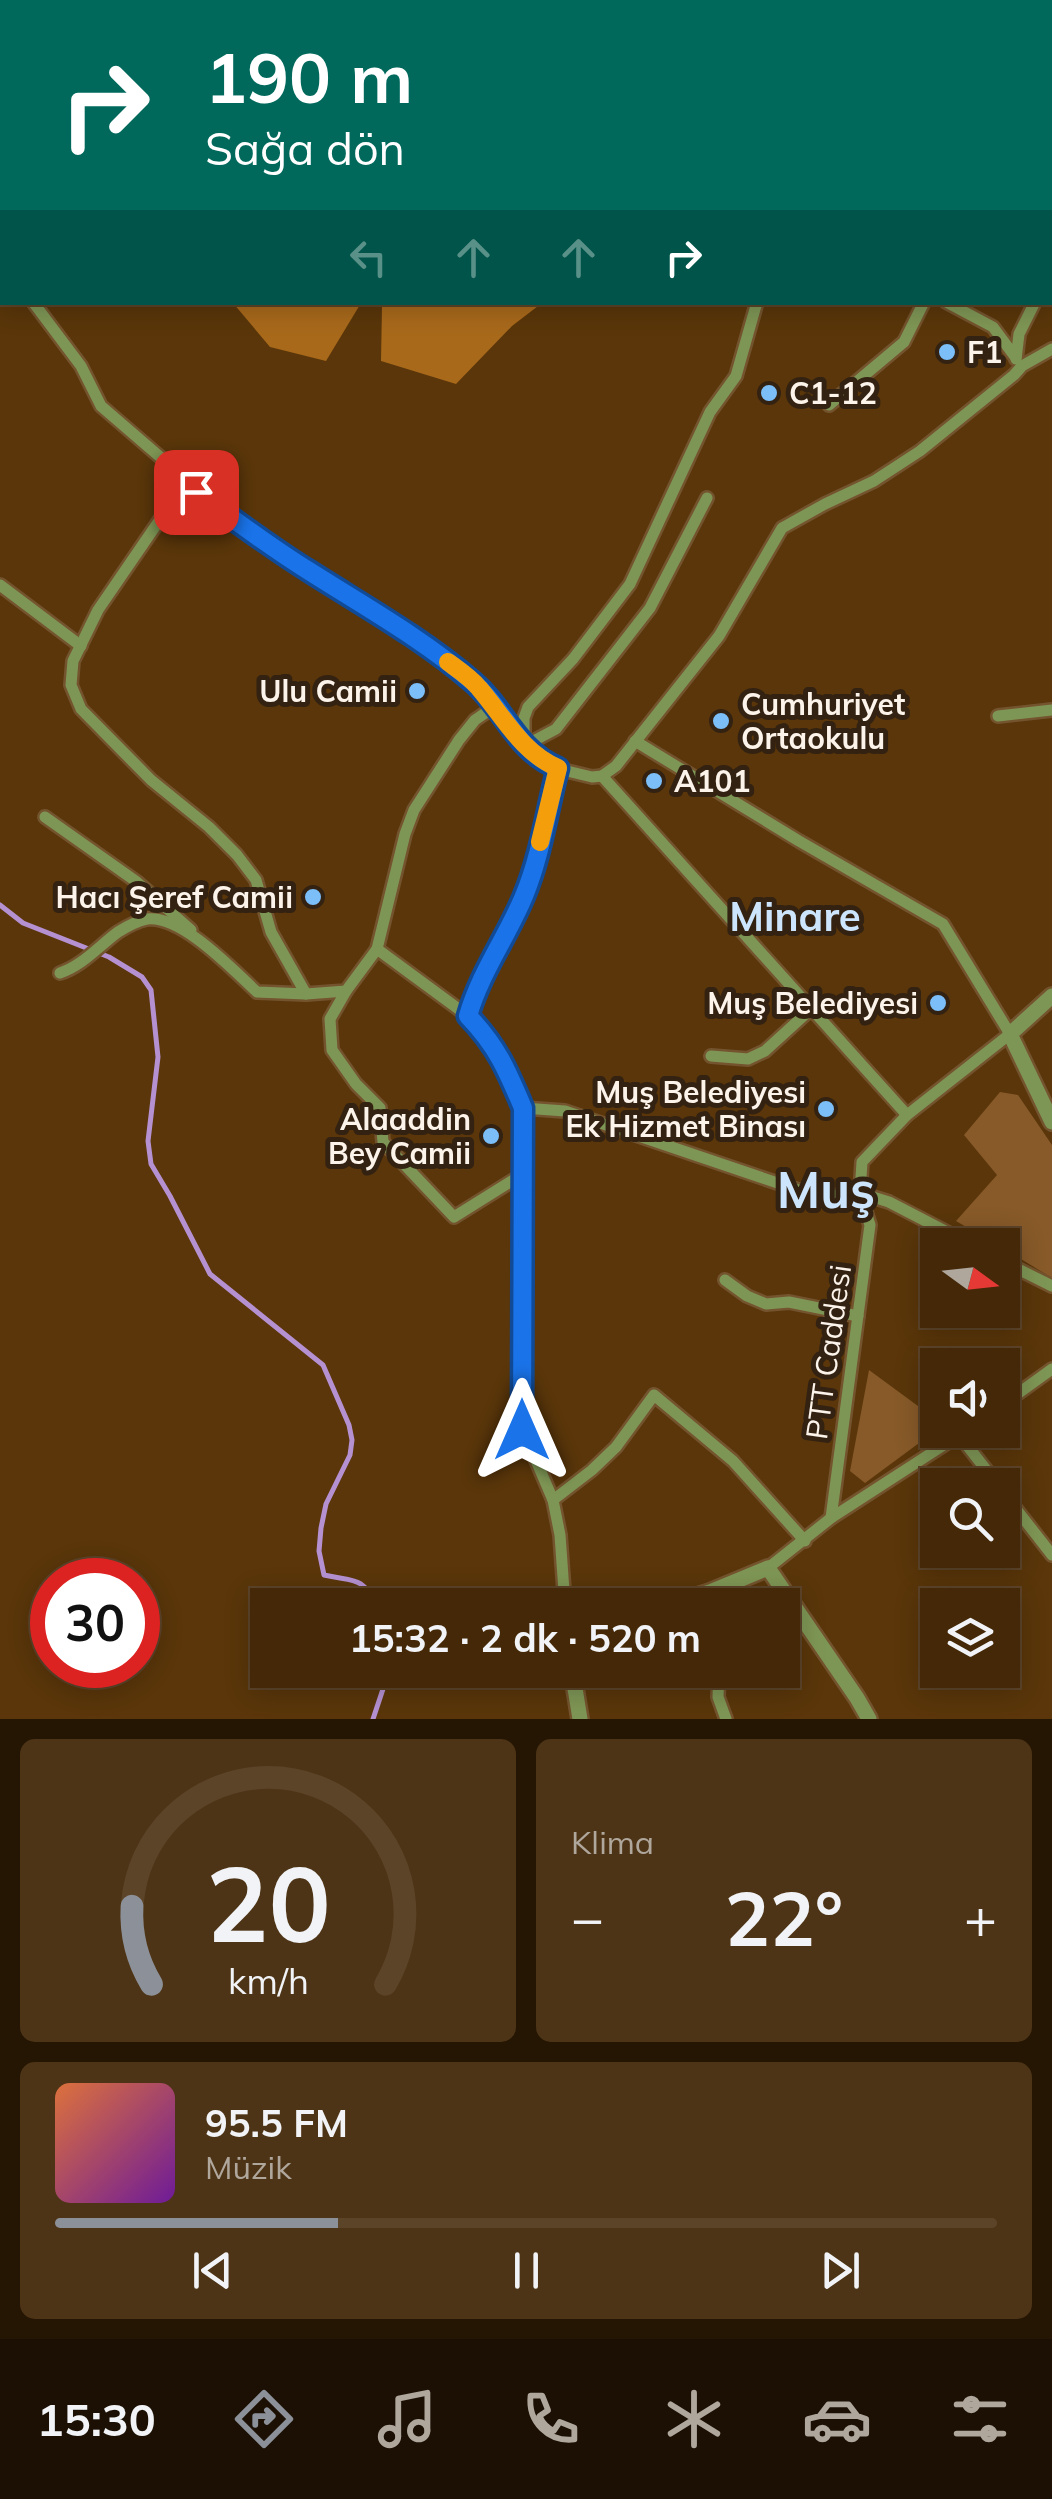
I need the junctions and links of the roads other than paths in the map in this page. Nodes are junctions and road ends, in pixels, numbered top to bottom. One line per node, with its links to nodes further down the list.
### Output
1 (35, 305): 10 (street)
2 (756, 305): 18 (street)
3 (922, 305): 9 (street)
4 (952, 305): 7 (street)
5 (1034, 305): 7 (street)
6 (1052, 349): 8 (street)
7 (1016, 358): 8 (street)
8 (1014, 375): 17 (street)
9 (829, 405)
10 (196, 492): 13 (street); 14 (street)
11 (707, 498): 18 (street)
12 (0, 585): 13 (street)
13 (81, 646): 26 (street)
14 (494, 707): 18 (street); 23 (street)
15 (1052, 710): 16 (street)
16 (998, 716)
17 (635, 741): 20 (street); 30 (street)
18 (524, 746): 19 (street)
19 (558, 768): 20 (street); 29 (street)
20 (602, 776): 28 (street)
21 (45, 817): 22 (street)
22 (208, 947): 24 (street); 26 (street)
23 (377, 949): 25 (street); 29 (street)
24 (66, 971)
25 (346, 991): 26 (street); 35 (street)
26 (306, 994)
27 (1052, 996): 30 (street)
28 (812, 1009): 31 (street); 33 (street)
29 (468, 1016): 32 (street)
30 (1010, 1034): 33 (street); 34 (street)
31 (711, 1056)
32 (523, 1108): 35 (street); 36 (street)
33 (907, 1114): 36 (street)
34 (1052, 1122)
35 (523, 1174): 45 (street)
36 (860, 1193): 37 (street); 41 (street, PTT Caddesi)
37 (939, 1228)
38 (1020, 1270): 40 (street)
39 (725, 1280): 41 (street)
40 (1052, 1286)
41 (858, 1316): 47 (street, PTT Caddesi)
42 (1052, 1369): 43 (street)
43 (1020, 1391)
44 (940, 1448): 47 (street)
45 (553, 1500): 48 (street); 51 (street)
46 (1020, 1515): 49 (street)
47 (831, 1518): 48 (street)
48 (805, 1541): 50 (street)
49 (1052, 1556)
50 (768, 1568): 52 (street); 57 (street)
51 (563, 1588)
52 (732, 1588)
53 (575, 1688): 55 (street)
54 (718, 1688): 56 (street)
55 (580, 1719)
56 (726, 1719)
57 (869, 1719)

